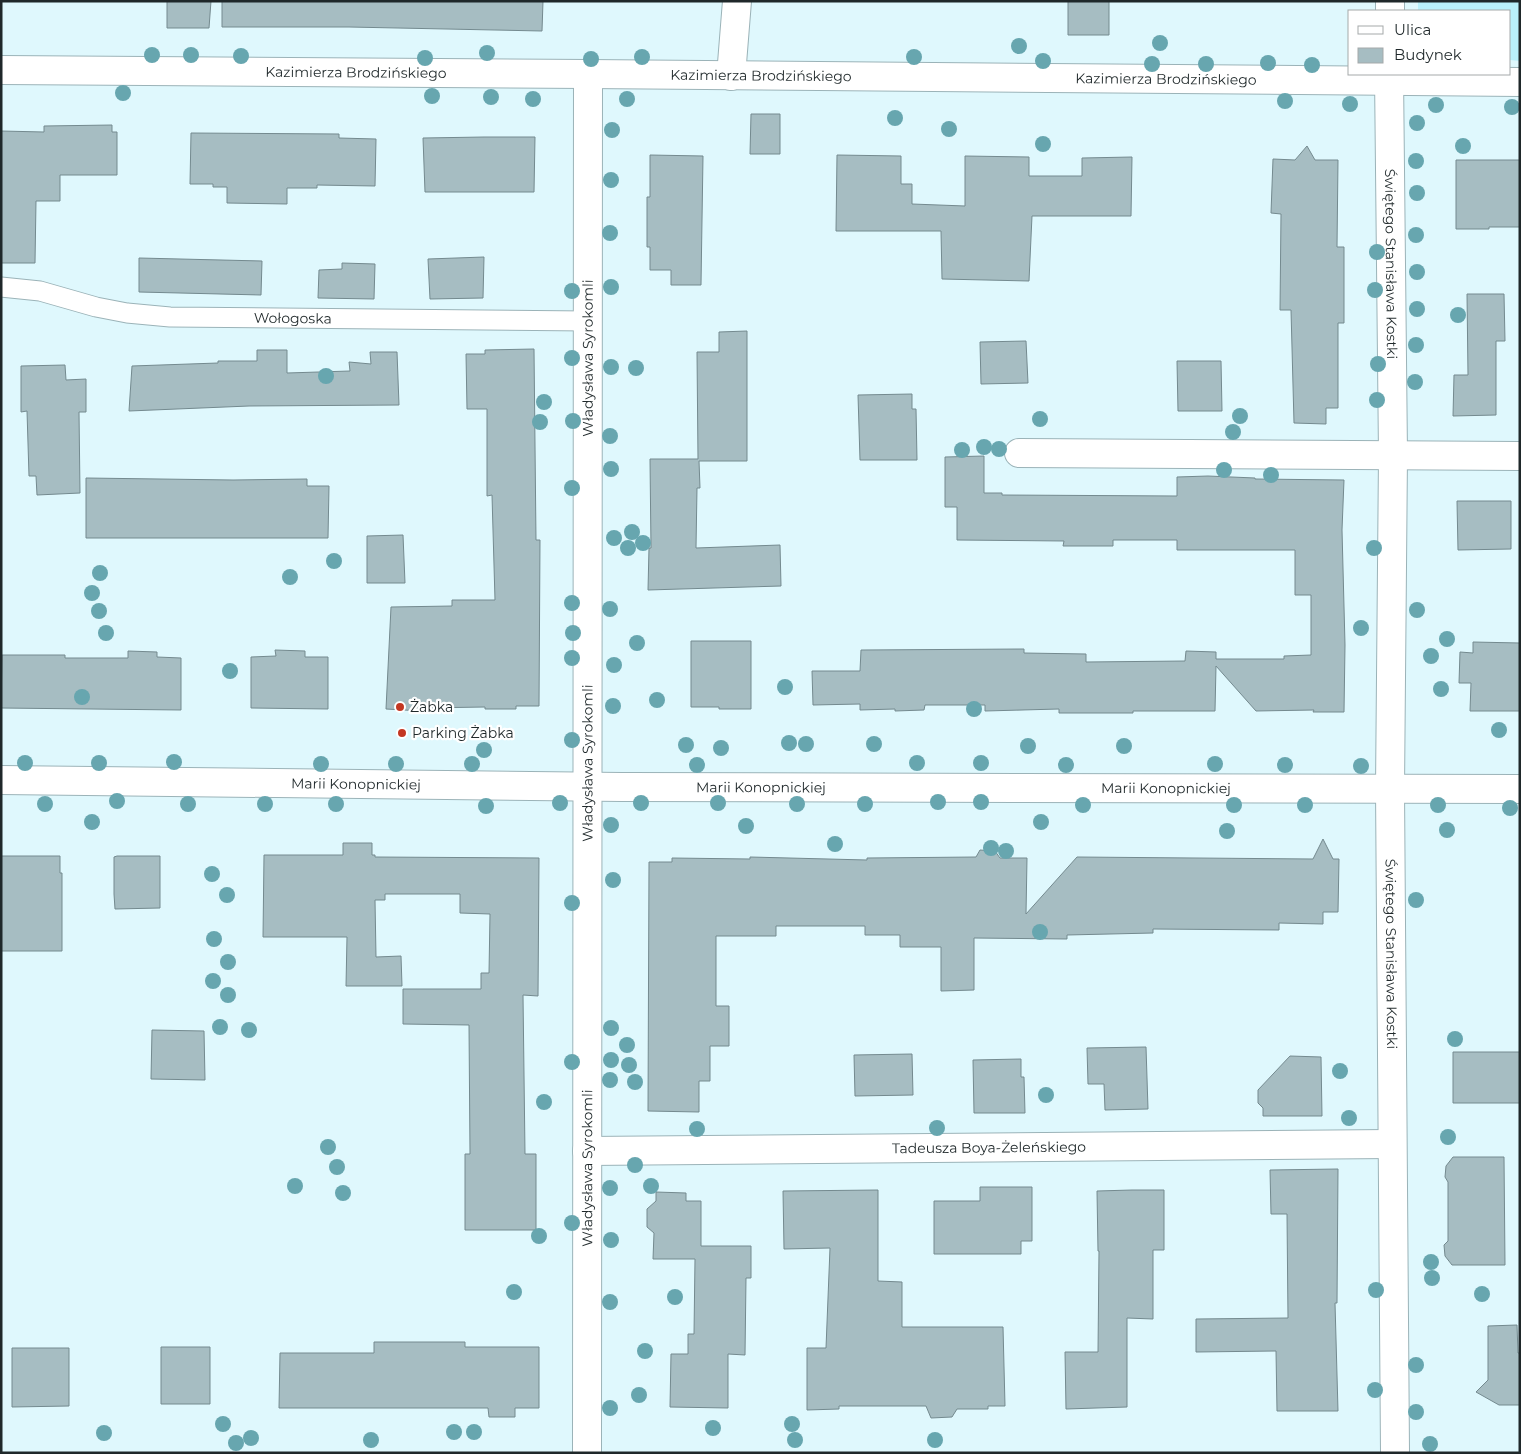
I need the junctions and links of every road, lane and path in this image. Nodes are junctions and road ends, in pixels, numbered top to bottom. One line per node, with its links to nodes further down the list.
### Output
1 (737, 1): 4 (street)
2 (1, 70): 3 (street, Kazimierza Brodzińskiego)
3 (588, 74): 4 (street, Kazimierza Brodzińskiego); 8 (street, Władysława Syrokomli)
4 (730, 76): 5 (street, Kazimierza Brodzińskiego)
5 (1389, 77): 6 (street, Kazimierza Brodzińskiego); 10 (street, Świętego Stanisława Kostki)
6 (1520, 82)
7 (1, 287): 8 (lane, Wołogoska)
8 (588, 321): 13 (street, Władysława Syrokomli)
9 (1019, 453): 10 (street)
10 (1393, 455): 11 (street); 14 (street, Świętego Stanisława Kostki)
11 (1520, 456)
12 (1, 780): 13 (street, Marii Konopnickiej)
13 (588, 786): 14 (street, Marii Konopnickiej); 17 (street, Władysława Syrokomli)
14 (1390, 789): 15 (street, Marii Konopnickiej); 16 (street, Świętego Stanisława Kostki)
15 (1520, 789)
16 (1391, 1144): 17 (street, Tadeusza Boya-Żeleńskiego); 19 (street, Świętego Stanisława Kostki)
17 (587, 1151): 18 (street, Władysława Syrokomli)
18 (587, 1453)
19 (1394, 1453)

